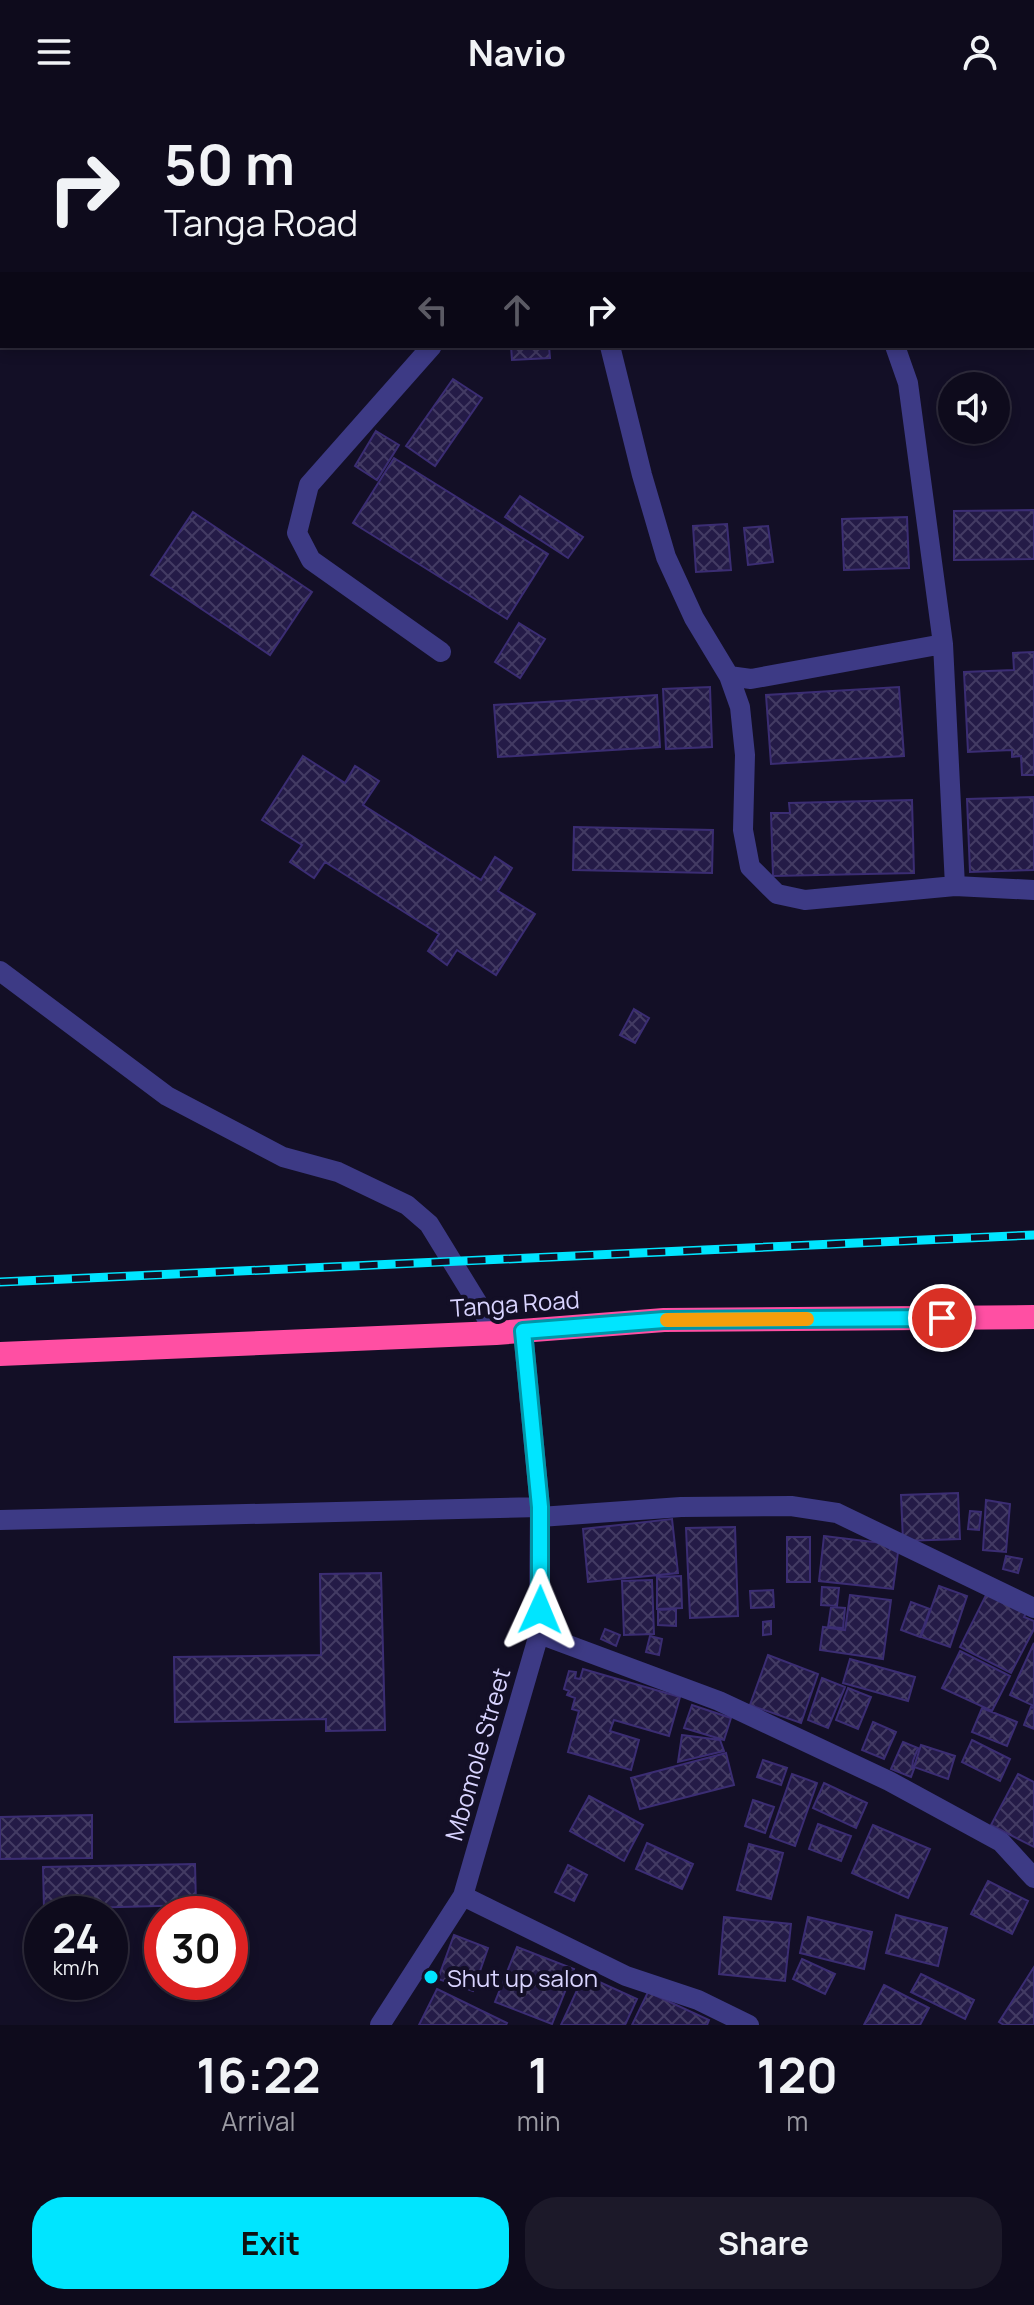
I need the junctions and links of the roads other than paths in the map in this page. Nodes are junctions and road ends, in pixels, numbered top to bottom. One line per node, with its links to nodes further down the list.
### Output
1 (430, 348): 5 (street)
2 (610, 348): 6 (street)
3 (896, 348): 4 (street)
4 (943, 644): 6 (street); 7 (street)
5 (441, 652)
6 (729, 676): 7 (street)
7 (955, 886): 8 (street)
8 (1034, 890)
9 (0, 971): 12 (street)
10 (1034, 1317): 11 (highway, Tanga Road)
11 (523, 1331): 12 (highway, Tanga Road); 14 (street, Mbomole Street)
12 (496, 1333): 13 (highway, Tanga Road)
13 (0, 1354)
14 (540, 1512): 15 (street); 16 (street); 17 (street, Mbomole Street)
15 (0, 1520)
16 (1034, 1608)
17 (539, 1634): 18 (street); 19 (street, Mbomole Street)
18 (1034, 1878)
19 (463, 1896): 20 (street, Mbomole Street); 21 (street)
20 (380, 2025)
21 (749, 2025)

